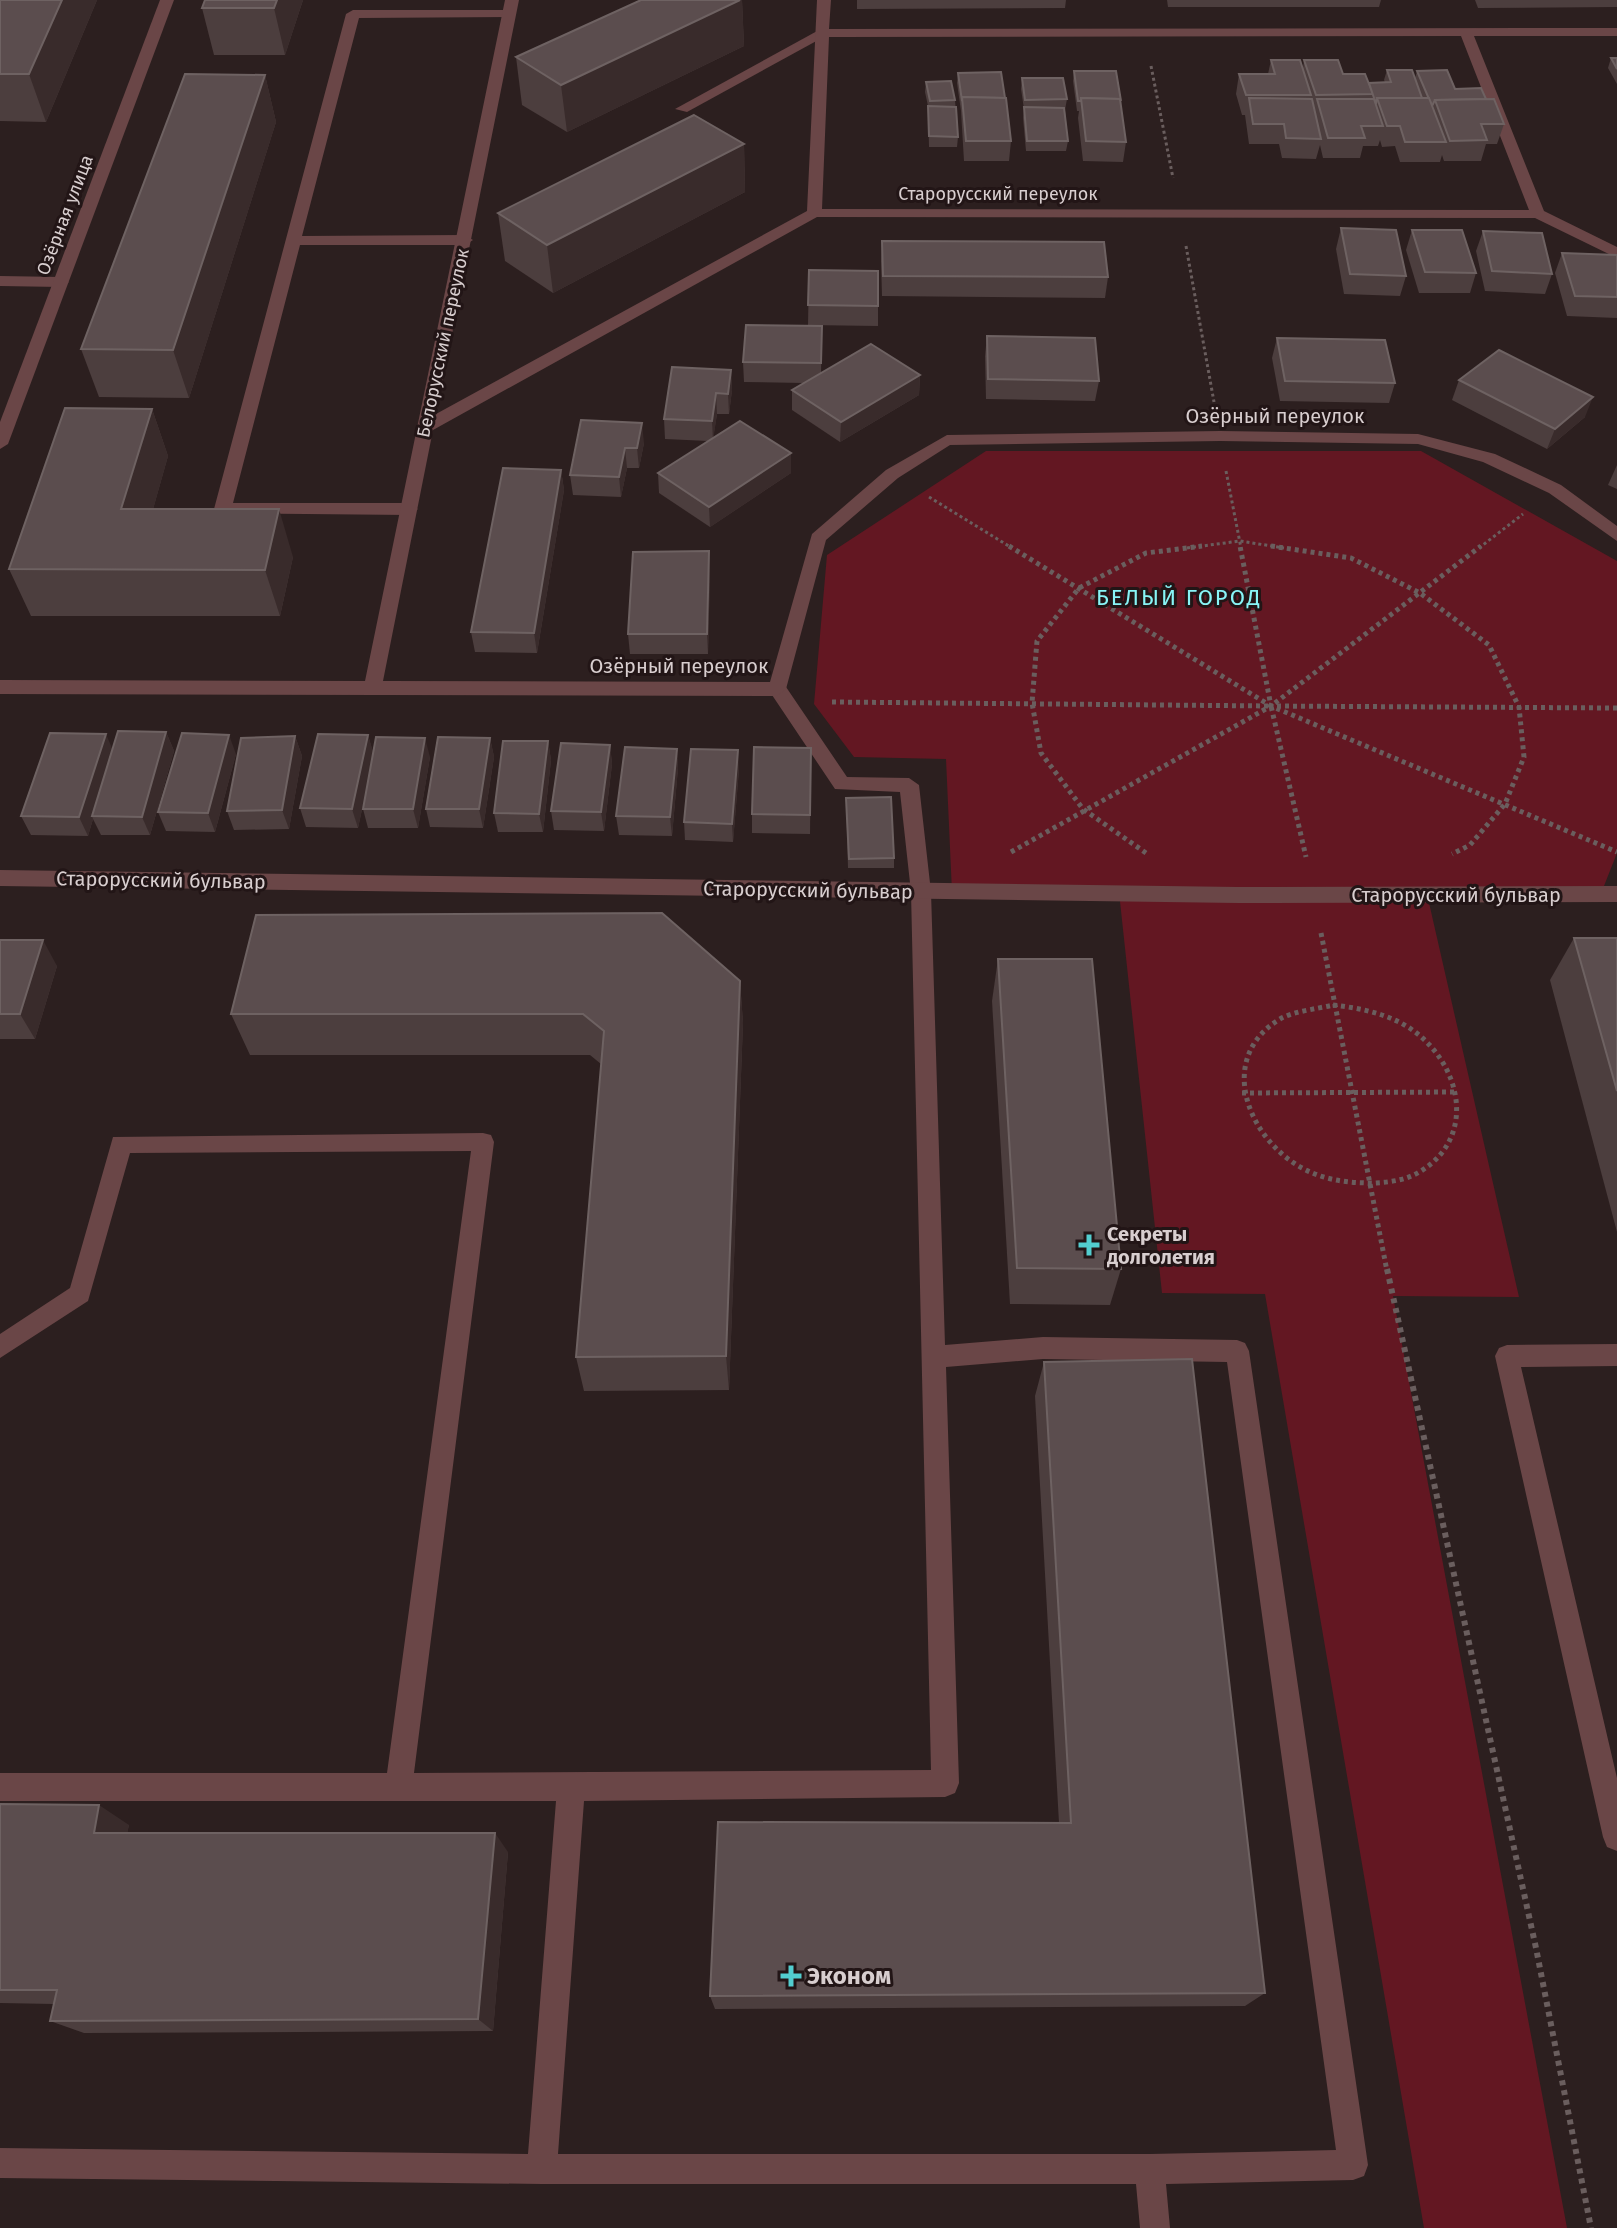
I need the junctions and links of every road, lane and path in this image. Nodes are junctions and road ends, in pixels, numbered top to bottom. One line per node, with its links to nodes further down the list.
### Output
1 (167, 0): 14 (street, Озёрная улица)
2 (824, 0): 5 (street)
3 (511, 7): 10 (street, Белорусский переулок); 11 (street)
4 (1617, 32): 6 (street)
5 (824, 33): 6 (street); 7 (street); 8 (street)
6 (1466, 33): 9 (street)
7 (682, 109)
8 (814, 213): 9 (street, Старорусский переулок); 15 (street, Старорусский переулок)
9 (1538, 214): 12 (street, Старорусский переулок)
10 (465, 240): 11 (street); 15 (street, Белорусский переулок)
11 (291, 241): 20 (street)
12 (1617, 253)
13 (0, 281): 14 (street)
14 (61, 282): 17 (street, Озёрная улица)
15 (426, 427): 20 (street, Белорусский переулок)
16 (1220, 436): 18 (street, Озёрный переулок); 19 (street, Озёрный переулок); 22 (path)
17 (0, 444)
18 (892, 474): 23 (path); 27 (street, Озёрный переулок)
19 (1555, 489): 21 (street, Озёрный переулок); 24 (path)
20 (409, 509): 26 (street, Белорусский переулок)
21 (1617, 535)
22 (1240, 541): 23 (path); 24 (path); 29 (path)
23 (1079, 588): 28 (path); 29 (path)
24 (1420, 593): 29 (path); 30 (path)
25 (0, 687): 26 (street, Озёрный переулок)
26 (373, 687): 27 (street, Озёрный переулок)
27 (782, 695): 28 (path); 39 (street)
28 (1032, 703): 29 (path); 33 (path)
29 (1271, 706): 30 (path); 32 (path); 33 (path); 40 (path)
30 (1519, 707): 31 (path); 32 (path)
31 (1617, 708)
32 (1505, 804): 34 (path); 36 (path)
33 (1083, 809): 35 (path); 37 (path)
34 (1617, 852)
35 (1008, 854)
36 (1444, 858)
37 (1159, 859)
38 (0, 878): 39 (street, Старорусский бульвар)
39 (921, 892): 40 (street, Старорусский бульвар); 49 (street)
40 (1314, 894): 41 (street, Старорусский бульвар); 42 (path)
41 (1617, 894)
42 (1333, 1005): 43 (path); 44 (path); 45 (path)
43 (1458, 1092): 45 (path); 46 (path)
44 (1242, 1093): 45 (path); 46 (path)
45 (1352, 1093): 46 (path)
46 (1368, 1185): 58 (path)
47 (0, 1347): 51 (street)
48 (1617, 1355): 53 (street)
49 (932, 1357): 52 (street); 56 (street)
50 (0, 1787): 51 (street)
51 (399, 1787): 52 (street)
52 (571, 1787): 55 (street)
53 (1617, 1837)
54 (0, 2163): 55 (street)
55 (542, 2169): 56 (street)
56 (1150, 2169): 57 (street)
57 (1155, 2228)
58 (1591, 2228)

